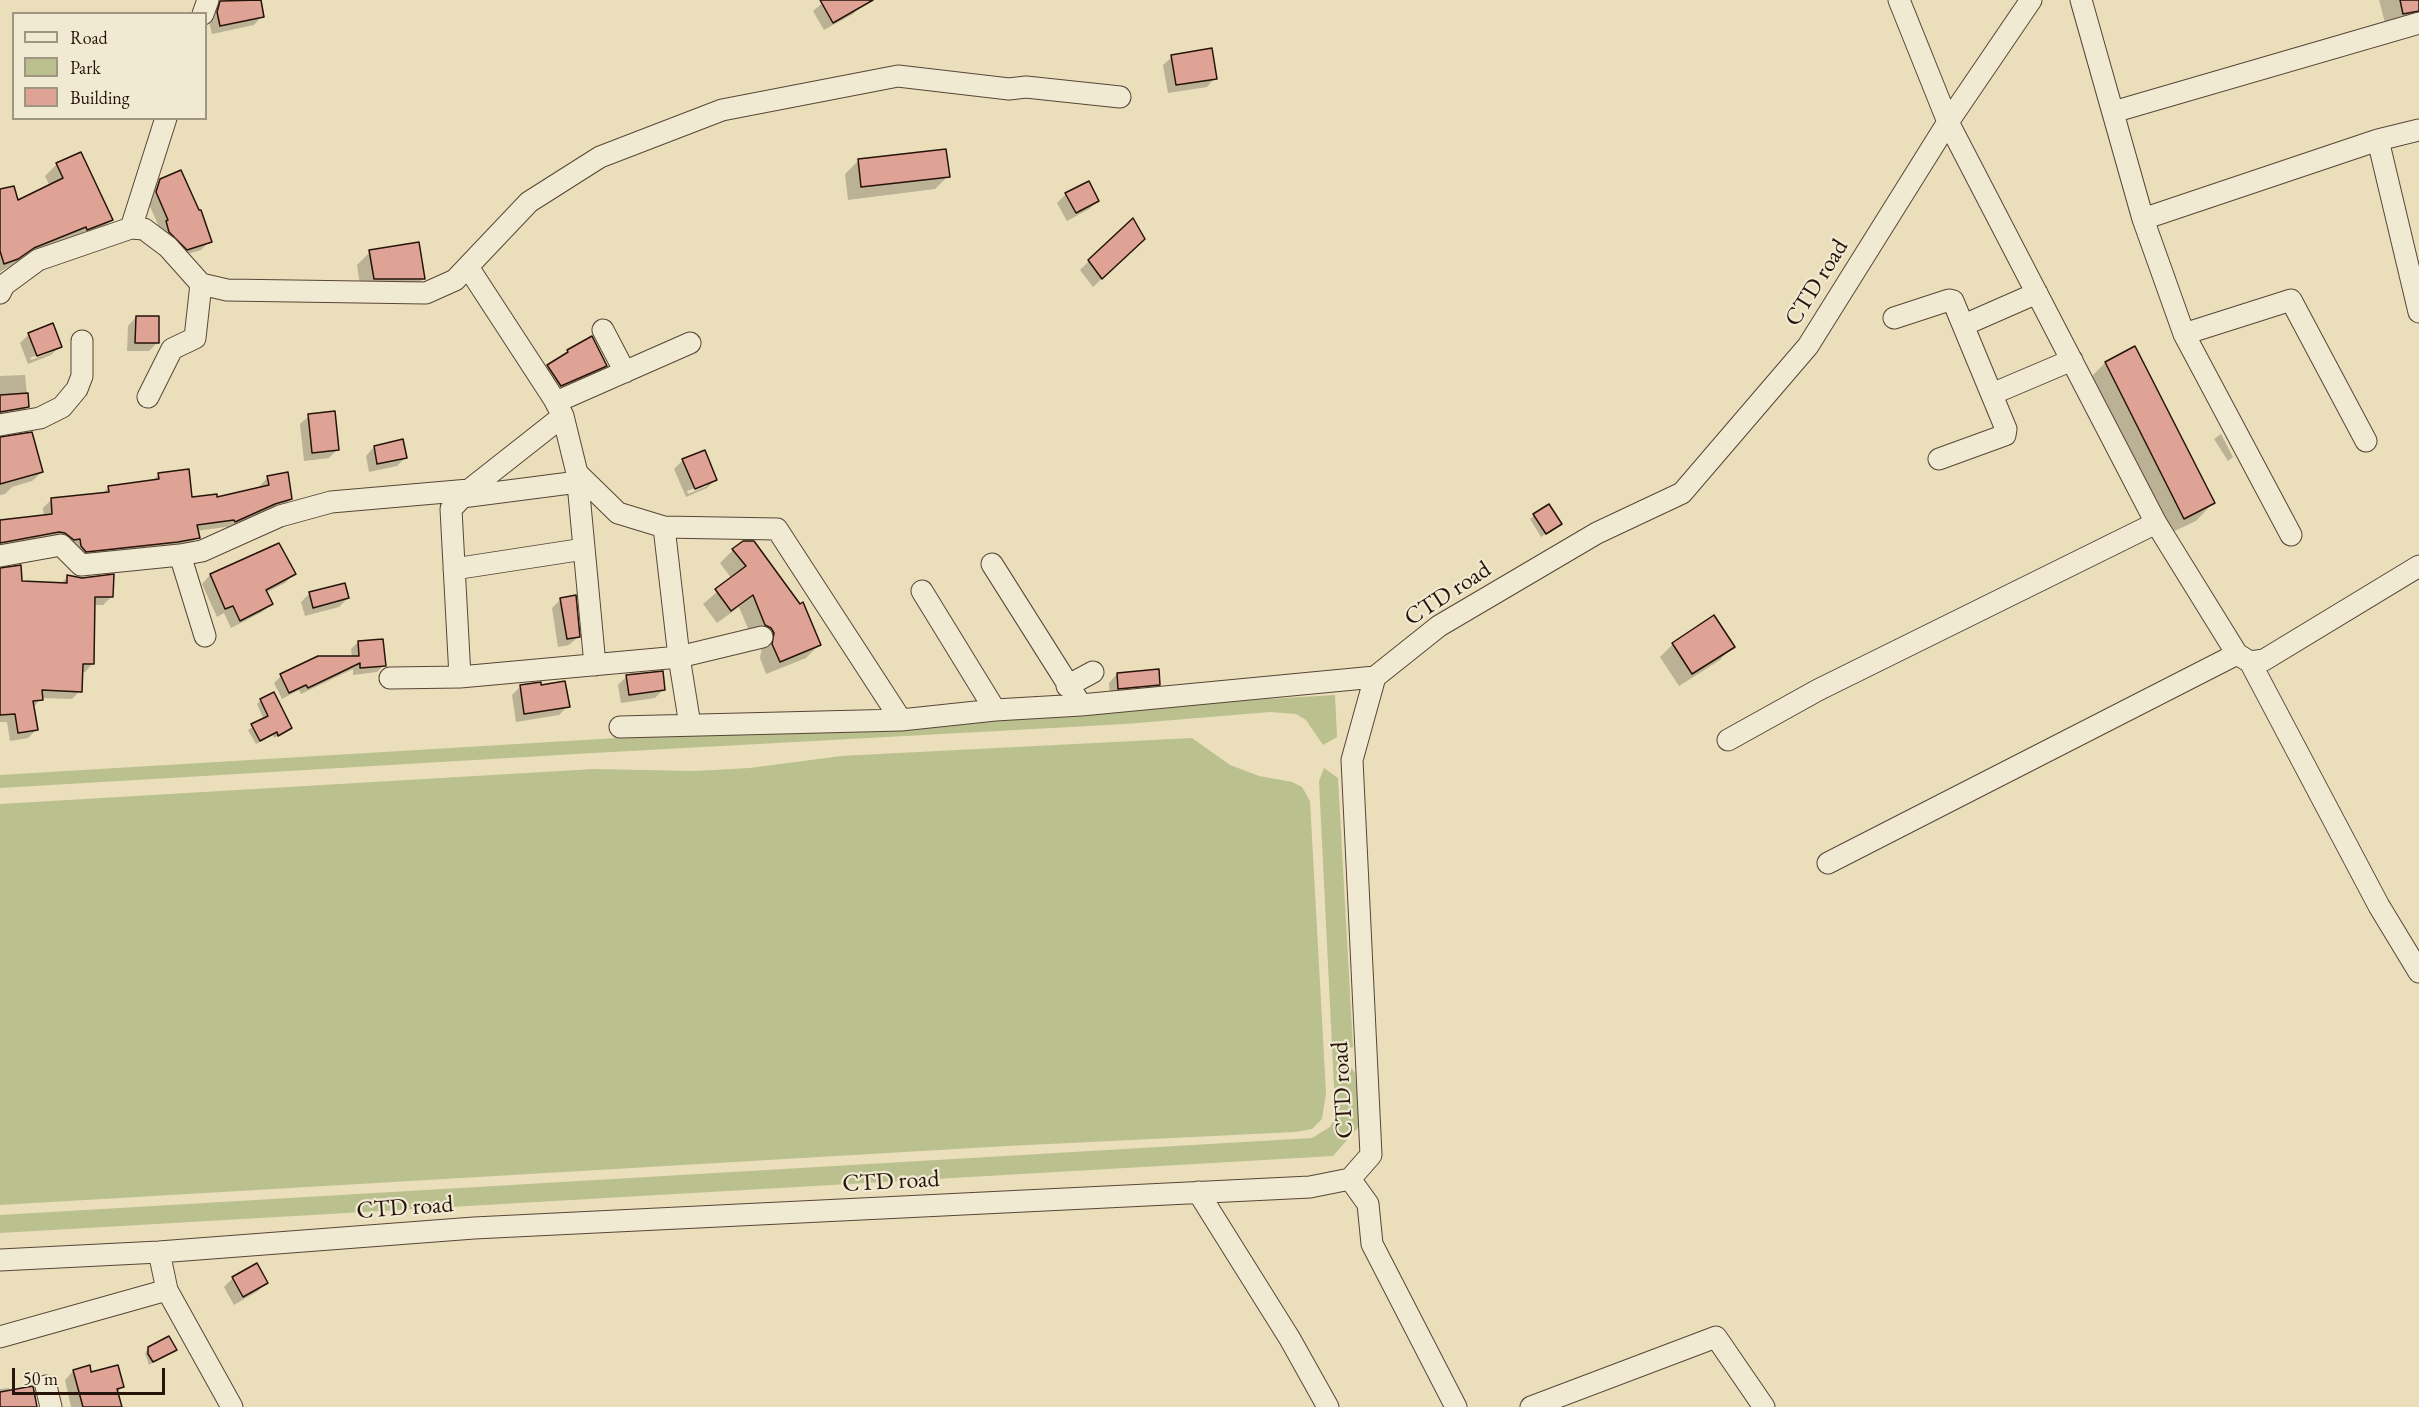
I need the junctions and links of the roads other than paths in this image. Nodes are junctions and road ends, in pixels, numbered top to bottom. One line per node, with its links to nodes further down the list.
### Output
1 (1899, 0): 8 (street)
2 (2031, 0): 8 (street, CTD road)
3 (2081, 0): 6 (street)
4 (2419, 23): 6 (street)
5 (1120, 97): 13 (street)
6 (2113, 112): 11 (street)
7 (165, 120): 12 (street)
8 (1948, 122): 16 (street); 51 (street, CTD road)
9 (2419, 130): 10 (street)
10 (2378, 140): 11 (street); 17 (street)
11 (2143, 219): 21 (street)
12 (137, 228): 14 (street); 15 (street)
13 (468, 267): 14 (street); 28 (street)
14 (201, 284): 27 (street)
15 (0, 293)
16 (2037, 293): 19 (street); 24 (street)
17 (2419, 312)
18 (1894, 318): 19 (street)
19 (1964, 325): 26 (street)
20 (603, 330): 25 (street)
21 (2184, 334): 30 (street); 36 (street)
22 (82, 341): 29 (street)
23 (690, 343): 25 (street)
24 (2072, 360): 26 (street); 34 (street)
25 (625, 372): 28 (street)
26 (1992, 394): 31 (street)
27 (148, 397)
28 (559, 409): 32 (street); 33 (street)
29 (0, 425)
30 (2366, 441)
31 (1939, 459)
32 (577, 477): 33 (street); 35 (street); 37 (street)
33 (466, 493): 38 (street); 42 (street)
34 (2156, 523): 47 (street); 59 (street)
35 (664, 527): 46 (street); 56 (street)
36 (2291, 535)
37 (584, 549): 42 (street); 48 (street)
38 (180, 555): 39 (street); 44 (street)
39 (0, 556)
40 (992, 564): 53 (street)
41 (2419, 566): 47 (street)
42 (454, 569): 50 (street)
43 (922, 591): 55 (street)
44 (205, 636)
45 (762, 637): 46 (street)
46 (679, 657): 48 (street); 57 (street)
47 (2244, 658): 60 (street); 61 (street)
48 (595, 665): 50 (street)
49 (1093, 672): 53 (street)
50 (460, 677): 52 (street)
51 (1375, 677): 54 (street); 62 (street, CTD road)
52 (390, 678)
53 (1067, 686): 54 (street)
54 (1081, 705): 55 (street)
55 (995, 710): 56 (street)
56 (901, 720): 57 (street)
57 (690, 725): 58 (street)
58 (620, 727)
59 (1728, 740)
60 (1828, 862)
61 (2419, 972)
62 (1350, 1179): 63 (street, CTD road); 73 (street)
63 (1198, 1192): 64 (street, CTD road); 72 (street)
64 (159, 1252): 65 (street, CTD road); 66 (street)
65 (0, 1260)
66 (167, 1290): 67 (street); 71 (street)
67 (0, 1337)
68 (46, 1386): 70 (street)
69 (1556, 1403): 74 (street); 75 (street)
70 (51, 1407)
71 (232, 1407)
72 (1328, 1407)
73 (1456, 1407)
74 (1531, 1407)
75 (1764, 1407)

